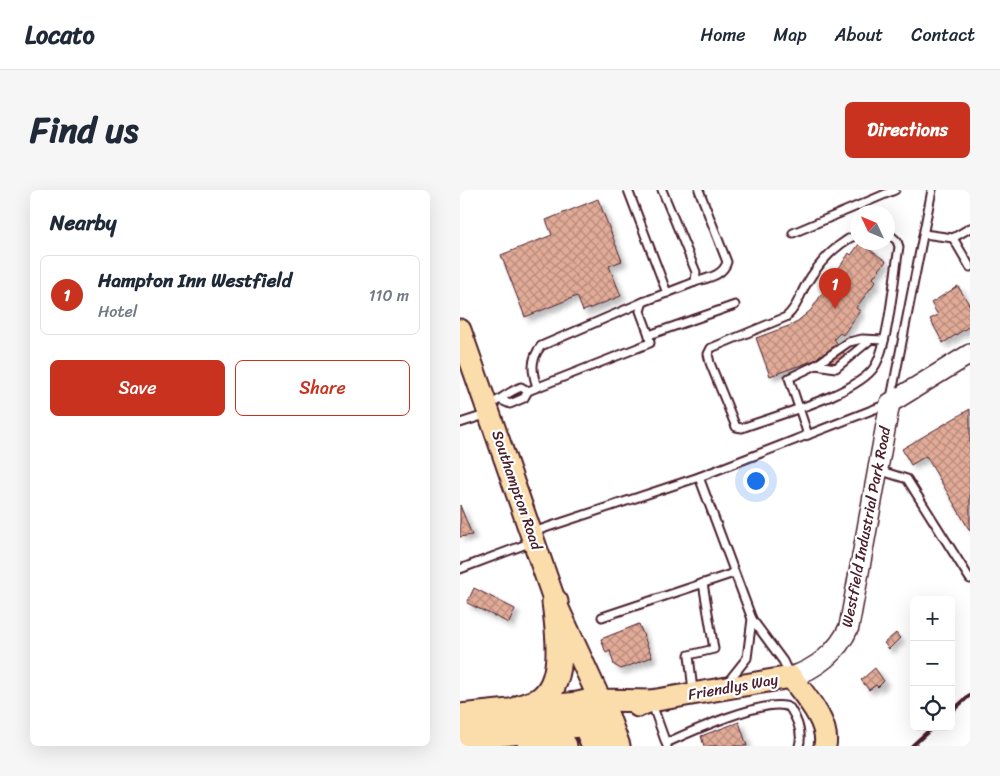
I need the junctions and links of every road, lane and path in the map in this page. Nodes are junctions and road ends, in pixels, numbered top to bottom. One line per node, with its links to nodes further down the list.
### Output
1 (628, 190): 14 (lane)
2 (662, 190): 13 (lane)
3 (700, 190): 13 (lane)
4 (895, 190): 7 (lane)
5 (932, 190): 8 (lane, Westfield Industrial Park Road)
6 (970, 228): 10 (lane)
7 (793, 233)
8 (924, 234): 10 (lane); 25 (lane, Westfield Industrial Park Road)
9 (850, 238): 27 (lane)
10 (953, 238): 12 (lane)
11 (895, 239): 20 (lane)
12 (970, 267)
13 (695, 282): 14 (lane)
14 (667, 293): 15 (lane)
15 (643, 302): 18 (lane); 23 (lane)
16 (735, 305): 18 (lane)
17 (460, 330): 26 (main road, Southampton Road)
18 (650, 335): 23 (lane)
19 (870, 340): 20 (lane); 22 (lane); 22 (lane)
20 (884, 340): 27 (lane)
21 (970, 354): 25 (street)
22 (816, 364): 27 (lane)
23 (537, 387): 24 (lane)
24 (528, 390): 26 (lane); 26 (lane)
25 (890, 403): 29 (lane); 30 (street, Westfield Industrial Park Road)
26 (493, 406): 28 (lane); 32 (main road, Southampton Road)
27 (798, 407): 29 (lane)
28 (460, 423)
29 (808, 435): 31 (lane)
30 (878, 470): 35 (lane); 40 (street, Westfield Industrial Park Road)
31 (699, 477): 32 (lane); 34 (lane)
32 (533, 537): 33 (lane); 37 (main road, Southampton Road)
33 (460, 569)
34 (734, 573): 36 (lane); 39 (lane)
35 (970, 579)
36 (703, 583): 38 (lane); 43 (lane)
37 (555, 602): 45 (highway); 47 (main road, Southampton Road)
38 (602, 617)
39 (752, 619): 41 (lane); 42 (lane)
40 (813, 668): 41 (street, Friendlys Way)
41 (790, 678): 42 (main road, Friendlys Way); 54 (main road)
42 (721, 689): 43 (main road, Friendlys Way)
43 (694, 694): 44 (main road, Friendlys Way)
44 (651, 701): 47 (main road, Friendlys Way); 50 (lane)
45 (508, 713): 46 (highway); 47 (highway)
46 (460, 717)
47 (593, 719): 48 (highway); 52 (highway, Southampton Road)
48 (494, 733): 49 (highway); 51 (highway)
49 (460, 738)
50 (667, 744): 53 (lane)
51 (564, 746)
52 (617, 746)
53 (799, 746)
54 (825, 746)

